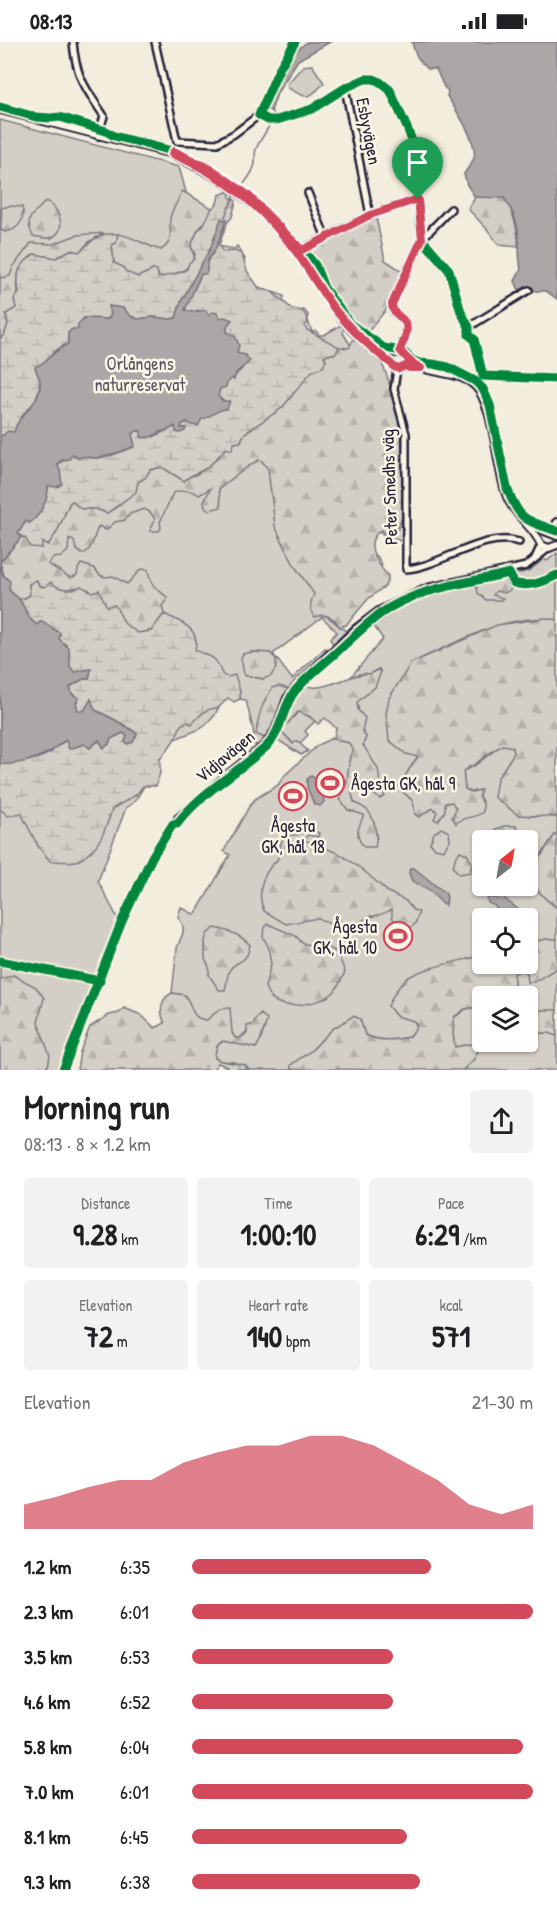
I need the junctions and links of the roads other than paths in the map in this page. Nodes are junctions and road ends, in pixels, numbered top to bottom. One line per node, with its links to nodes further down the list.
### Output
1 (73, 42): 7 (street)
2 (155, 42): 8 (street)
3 (295, 42): 6 (street)
4 (345, 88): 6 (street); 11 (street); 13 (street, Esbyvägen)
5 (0, 110): 7 (main road)
6 (259, 115): 8 (street)
7 (98, 136): 9 (main road)
8 (177, 141): 9 (street)
9 (172, 154): 16 (main road)
10 (309, 193): 14 (street)
11 (418, 199): 13 (street); 15 (street)
12 (451, 209): 15 (street)
13 (370, 215): 14 (street)
14 (326, 238): 16 (street)
15 (422, 239): 18 (street); 21 (street)
16 (297, 252): 20 (main road)
17 (529, 290): 18 (street)
18 (469, 327): 19 (street)
19 (469, 335)
20 (371, 346): 21 (main road); 22 (main road)
21 (399, 353): 22 (main road); 23 (main road)
22 (391, 362): 24 (main road)
23 (406, 363): 24 (main road); 27 (main road)
24 (397, 369): 30 (street, Peter Smedhs väg)
25 (493, 377): 26 (street)
26 (557, 379)
27 (521, 520): 29 (main road); 31 (main road)
28 (557, 522): 29 (street)
29 (552, 534): 31 (main road); 32 (main road)
30 (519, 542)
31 (541, 543): 32 (main road); 33 (street)
32 (554, 546): 33 (street, Vidjavägen)
33 (534, 562): 34 (street, Vidjavägen)
34 (508, 570): 35 (street); 36 (street, Vidjavägen)
35 (557, 574)
36 (63, 1070)

